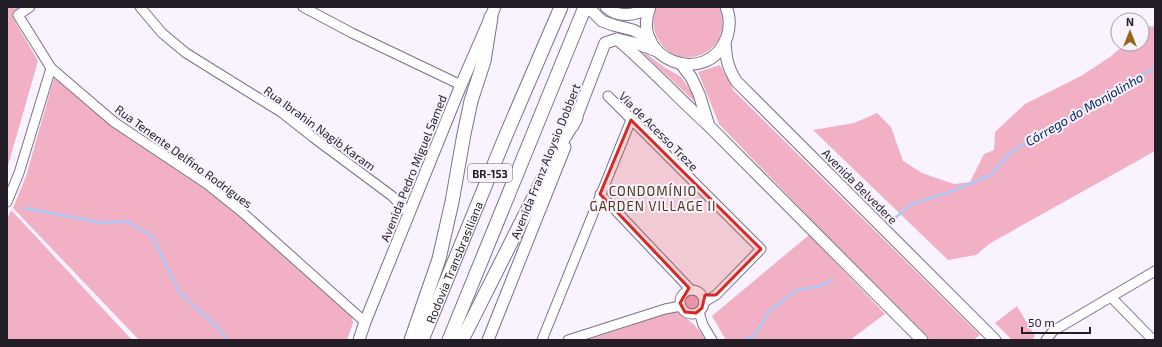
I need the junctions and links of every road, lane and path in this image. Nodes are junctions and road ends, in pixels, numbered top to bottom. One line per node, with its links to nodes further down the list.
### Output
1 (30, 7): 15 (street, Rua Tenente Delfino Rodrigues)
2 (140, 7): 23 (street, Rua Ibrahin Nagib Karam)
3 (303, 7): 16 (street)
4 (561, 7): 32 (highway, Rodovia Transbrasiliana / BR-153)
5 (586, 7): 11 (main road); 33 (highway, Rodovia Transbrasiliana / BR-153)
6 (649, 7): 8 (main road); 11 (main road)
7 (726, 7): 12 (main road, Avenida Belvedere)
8 (607, 8)
9 (493, 12): 16 (main road, Avenida Pedro Miguel Samed); 31 (highway)
10 (617, 39): 13 (main road); 18 (main road, Avenida Franz Aloysio Dobbert); 20 (main road)
11 (650, 39): 13 (main road)
12 (726, 41): 14 (main road); 40 (main road, Avenida Belvedere)
13 (657, 51): 14 (main road)
14 (681, 64): 20 (main road)
15 (51, 68): 22 (street); 29 (street, Rua Tenente Delfino Rodrigues)
16 (461, 85): 23 (main road, Avenida Pedro Miguel Samed)
17 (608, 96): 19 (street, Via de Acesso Treze)
18 (576, 118): 34 (highway); 35 (main road, Avenida Franz Aloysio Dobbert)
19 (631, 120): 21 (street); 27 (street, Via de Acesso Treze)
20 (709, 126): 39 (main road)
21 (600, 194): 25 (street); 36 (street)
22 (7, 202)
23 (409, 213): 29 (main road, Avenida Pedro Miguel Samed)
24 (1155, 271): 26 (street)
25 (684, 297): 27 (street); 28 (street); 37 (street)
26 (1111, 297): 41 (street); 42 (street)
27 (703, 298): 28 (street)
28 (696, 313): 38 (street)
29 (365, 322): 30 (main road, Avenida Pedro Miguel Samed)
30 (359, 340)
31 (411, 340)
32 (422, 340)
33 (449, 340)
34 (462, 340)
35 (488, 340)
36 (542, 340)
37 (568, 340)
38 (712, 340)
39 (922, 340)
40 (995, 340)
41 (1046, 340)
42 (1153, 340)

